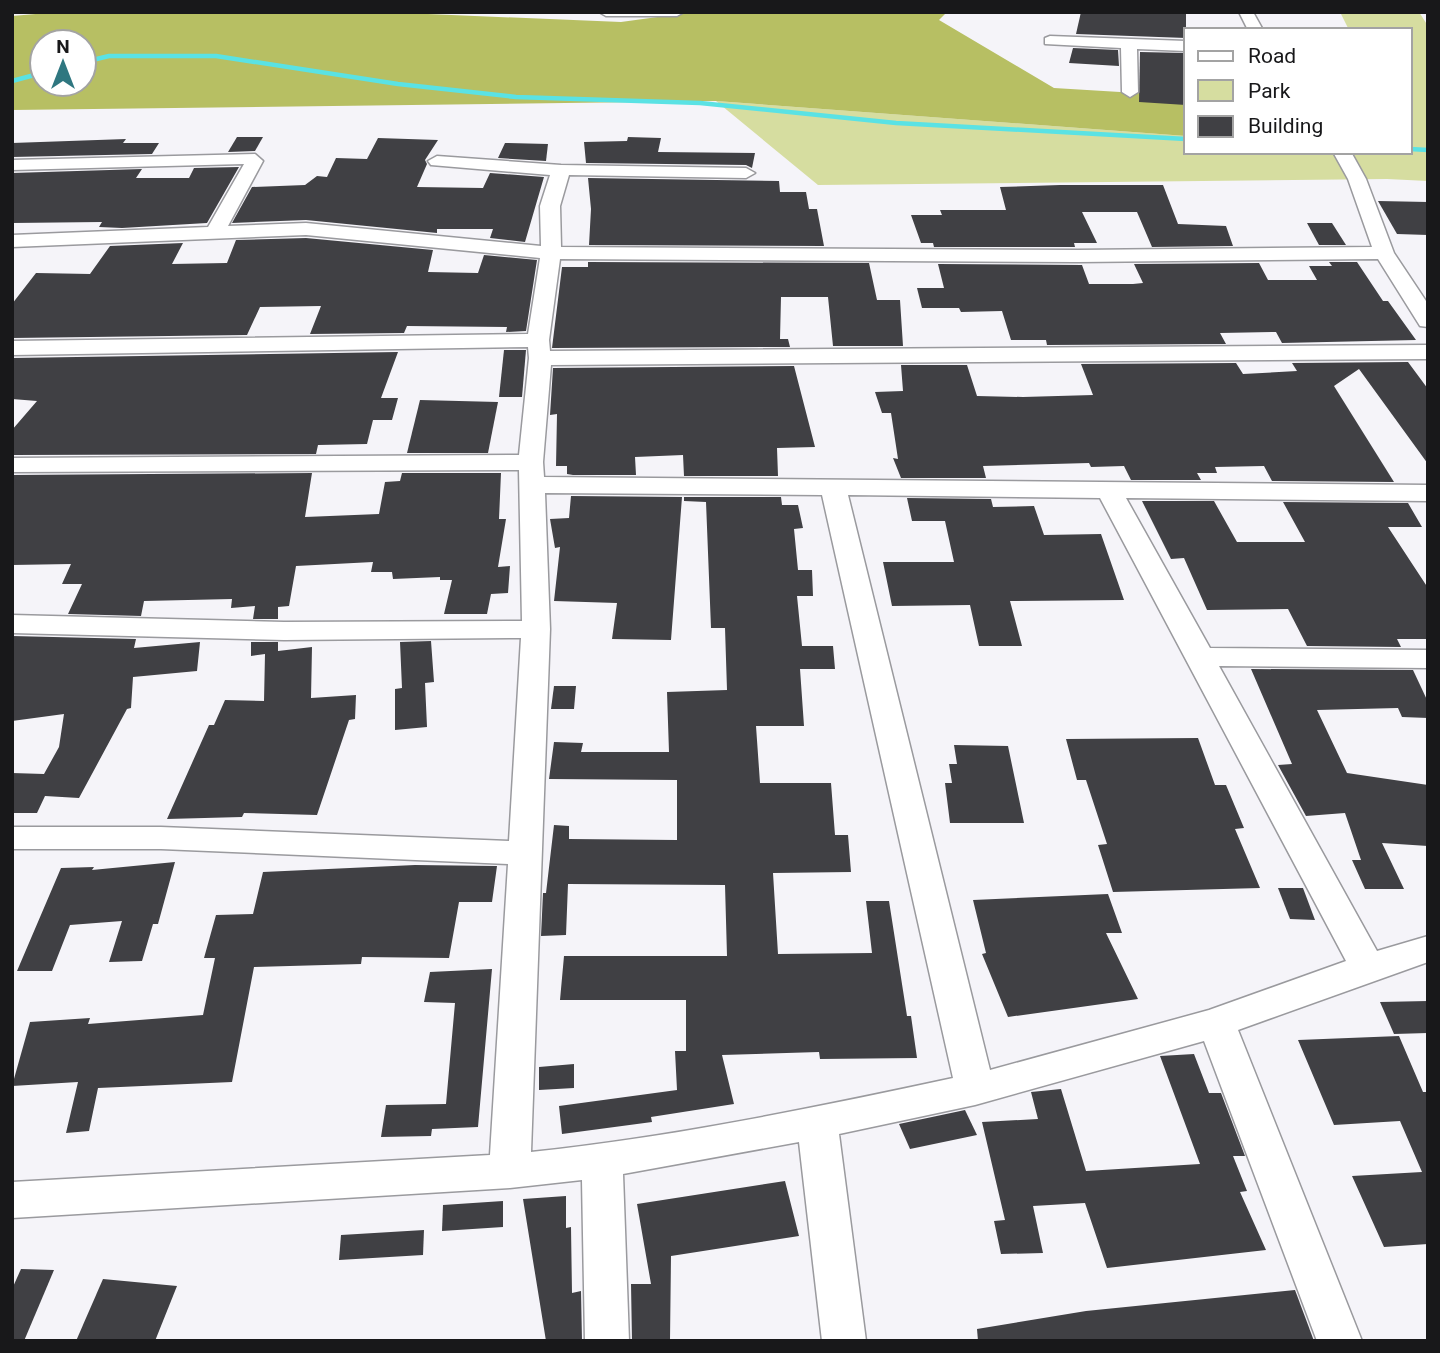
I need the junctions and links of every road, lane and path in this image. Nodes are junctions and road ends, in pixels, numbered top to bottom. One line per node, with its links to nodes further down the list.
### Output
1 (606, 12): 2 (street)
2 (677, 12)
3 (1246, 12): 4 (street)
4 (1255, 28)
5 (1050, 41): 6 (street)
6 (1129, 45): 7 (street); 8 (street)
7 (1184, 46)
8 (1130, 92)
9 (1343, 154): 17 (street)
10 (437, 161): 12 (street)
11 (12, 165): 14 (street)
12 (561, 170): 13 (street); 16 (street)
13 (746, 173)
14 (216, 231): 15 (street); 16 (street)
15 (12, 241)
16 (551, 253): 17 (street); 20 (street)
17 (1384, 253): 18 (street)
18 (1428, 321)
19 (12, 348): 20 (street)
20 (539, 349): 21 (street); 23 (street)
21 (1428, 352)
22 (12, 465): 23 (street)
23 (531, 474): 24 (street); 28 (street)
24 (833, 487): 25 (street); 36 (street)
25 (1110, 490): 26 (street); 29 (street)
26 (1428, 493)
27 (12, 624): 28 (street)
28 (536, 629): 32 (street)
29 (1198, 657): 30 (street); 34 (street)
30 (1428, 659)
31 (12, 838): 32 (street)
32 (525, 853): 39 (street)
33 (1428, 949): 34 (street)
34 (1368, 967): 35 (street)
35 (1216, 1023): 36 (street); 43 (street)
36 (975, 1089): 37 (street)
37 (817, 1123): 38 (street); 42 (street)
38 (602, 1161): 39 (street); 41 (street)
39 (510, 1171): 40 (street)
40 (12, 1200)
41 (607, 1341)
42 (844, 1341)
43 (1340, 1341)

